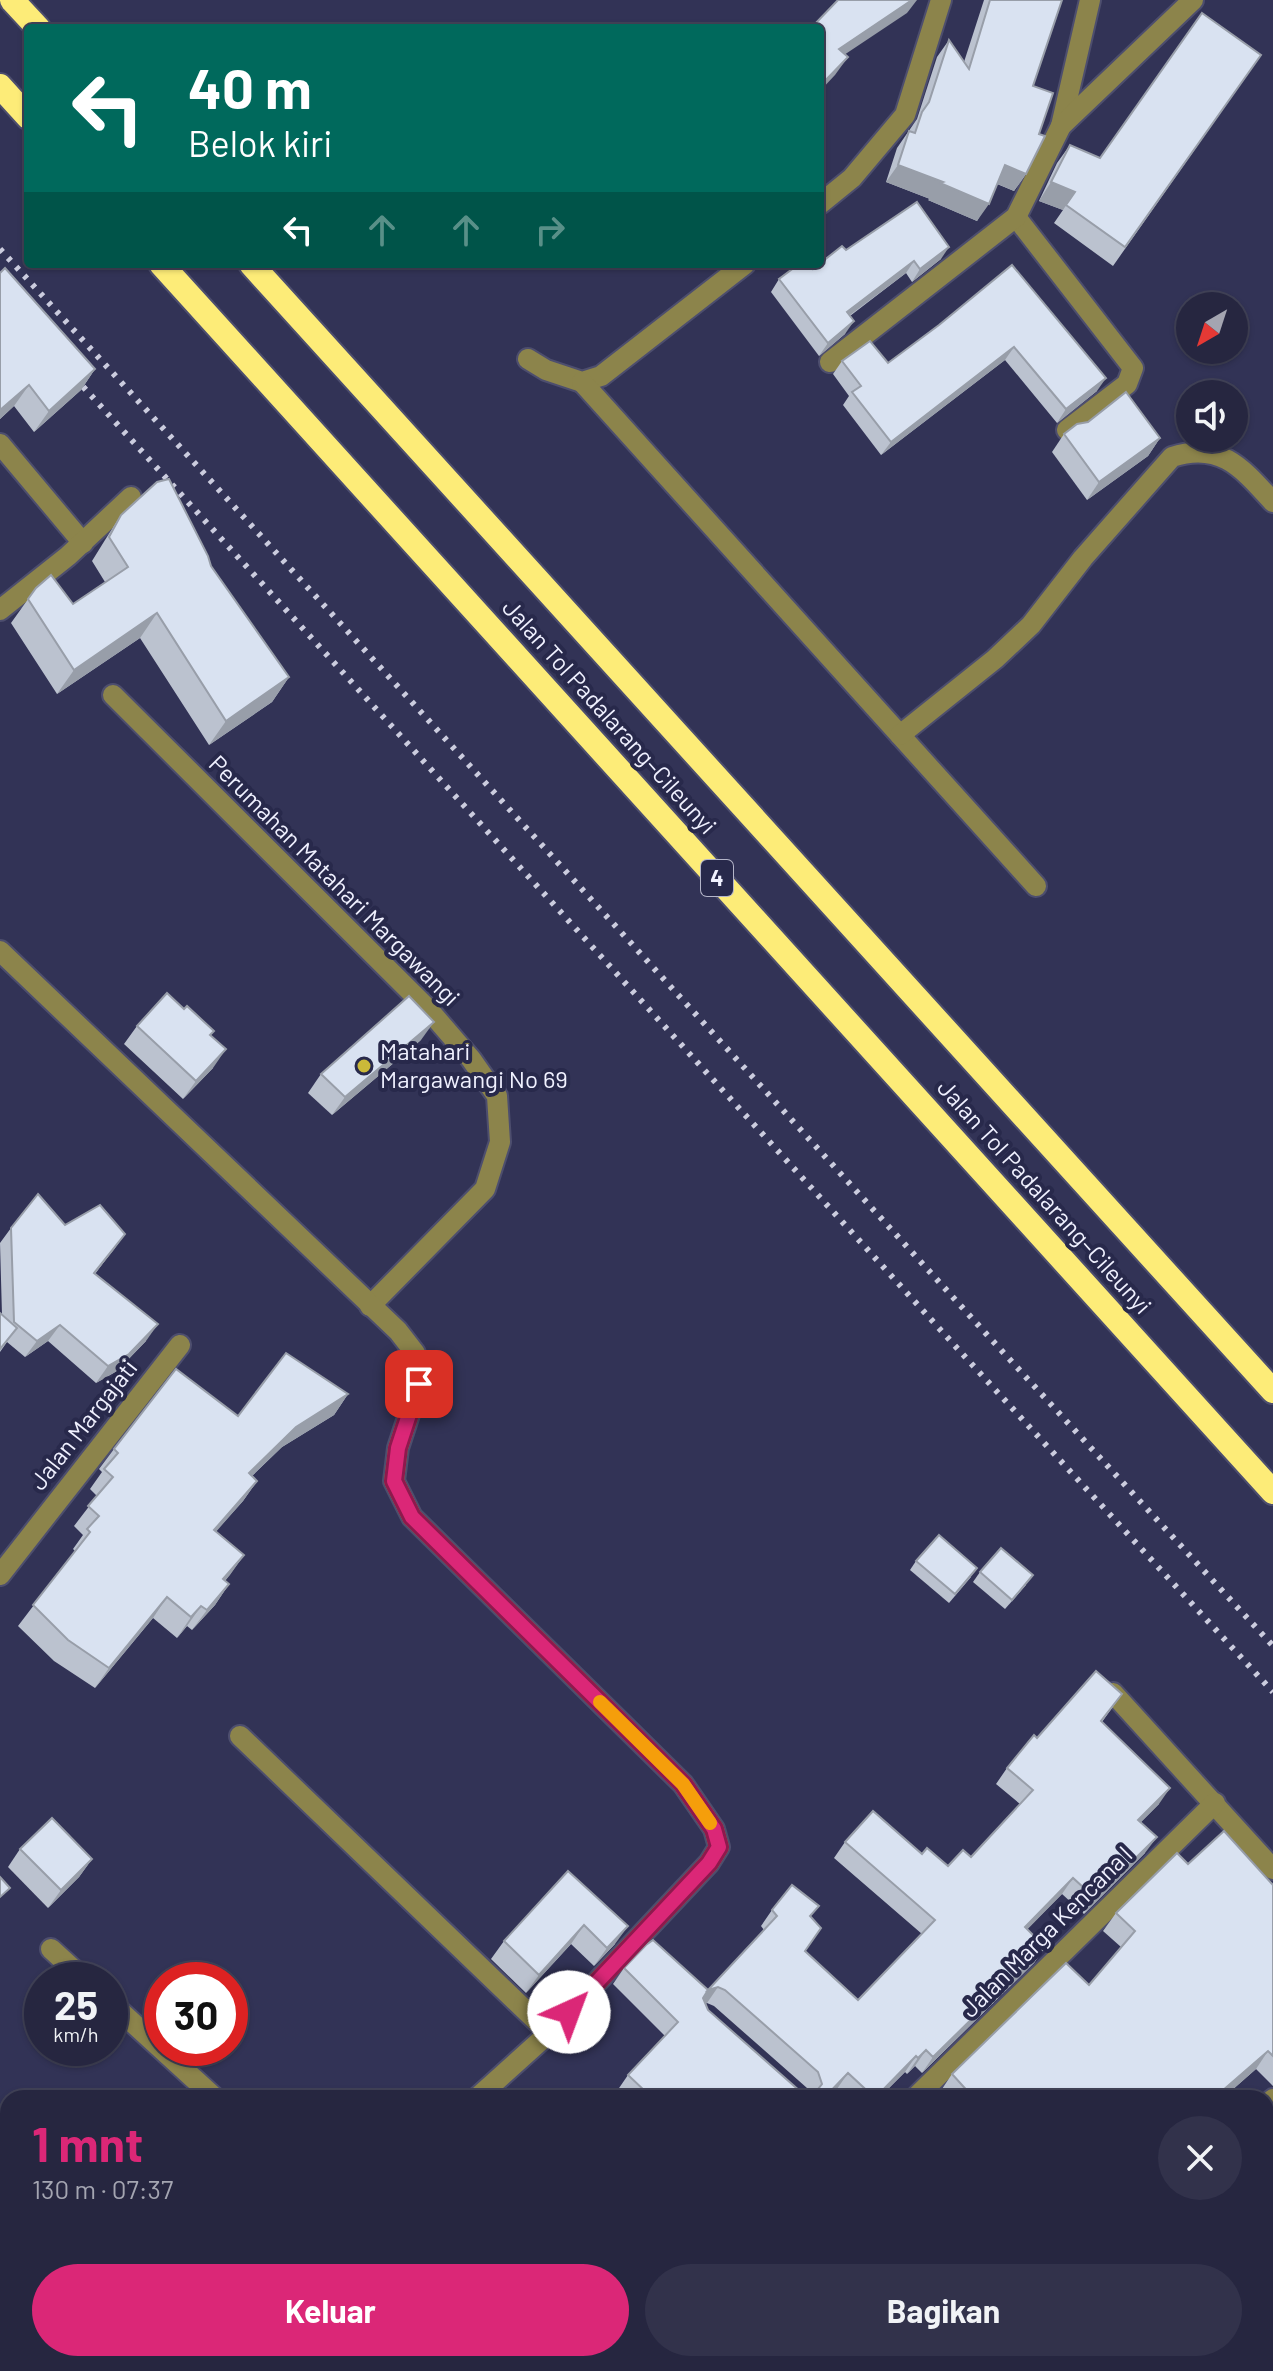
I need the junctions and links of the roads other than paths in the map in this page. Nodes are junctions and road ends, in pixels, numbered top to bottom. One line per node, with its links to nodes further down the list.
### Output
1 (12, 0): 5 (highway)
2 (941, 0): 9 (street)
3 (1090, 0): 8 (street)
4 (1193, 0): 8 (street)
5 (34, 24)
6 (0, 86): 7 (highway)
7 (24, 113)
8 (1061, 126): 10 (street)
9 (824, 201)
10 (1016, 217): 15 (street); 17 (street)
11 (165, 268): 30 (highway, Jalan Tol Padalarang–Cileunyi / 4)
12 (255, 268): 29 (highway, Jalan Tol Padalarang–Cileunyi)
13 (740, 268): 16 (street)
14 (528, 359): 16 (street)
15 (830, 362)
16 (582, 382): 24 (street)
17 (1067, 430)
18 (0, 444): 21 (street)
19 (131, 497): 21 (street)
20 (1273, 502): 24 (street)
21 (83, 543): 22 (street)
22 (0, 610)
23 (113, 695): 27 (street, Perumahan Matahari Margawangi)
24 (900, 735): 25 (street)
25 (1036, 886)
26 (0, 951): 27 (street)
27 (370, 1306): 39 (street)
28 (180, 1345): 31 (street, Jalan Margajati)
29 (1273, 1391)
30 (1273, 1492)
31 (0, 1575)
32 (1113, 1693): 34 (street)
33 (240, 1736): 39 (street)
34 (1215, 1803): 35 (street); 42 (street, Jalan Marga Kencana I)
35 (1273, 1869)
36 (51, 1949): 37 (street)
37 (65, 1962)
38 (128, 2018): 40 (street)
39 (549, 2033): 41 (street)
40 (206, 2090)
41 (486, 2090)
42 (923, 2090)

